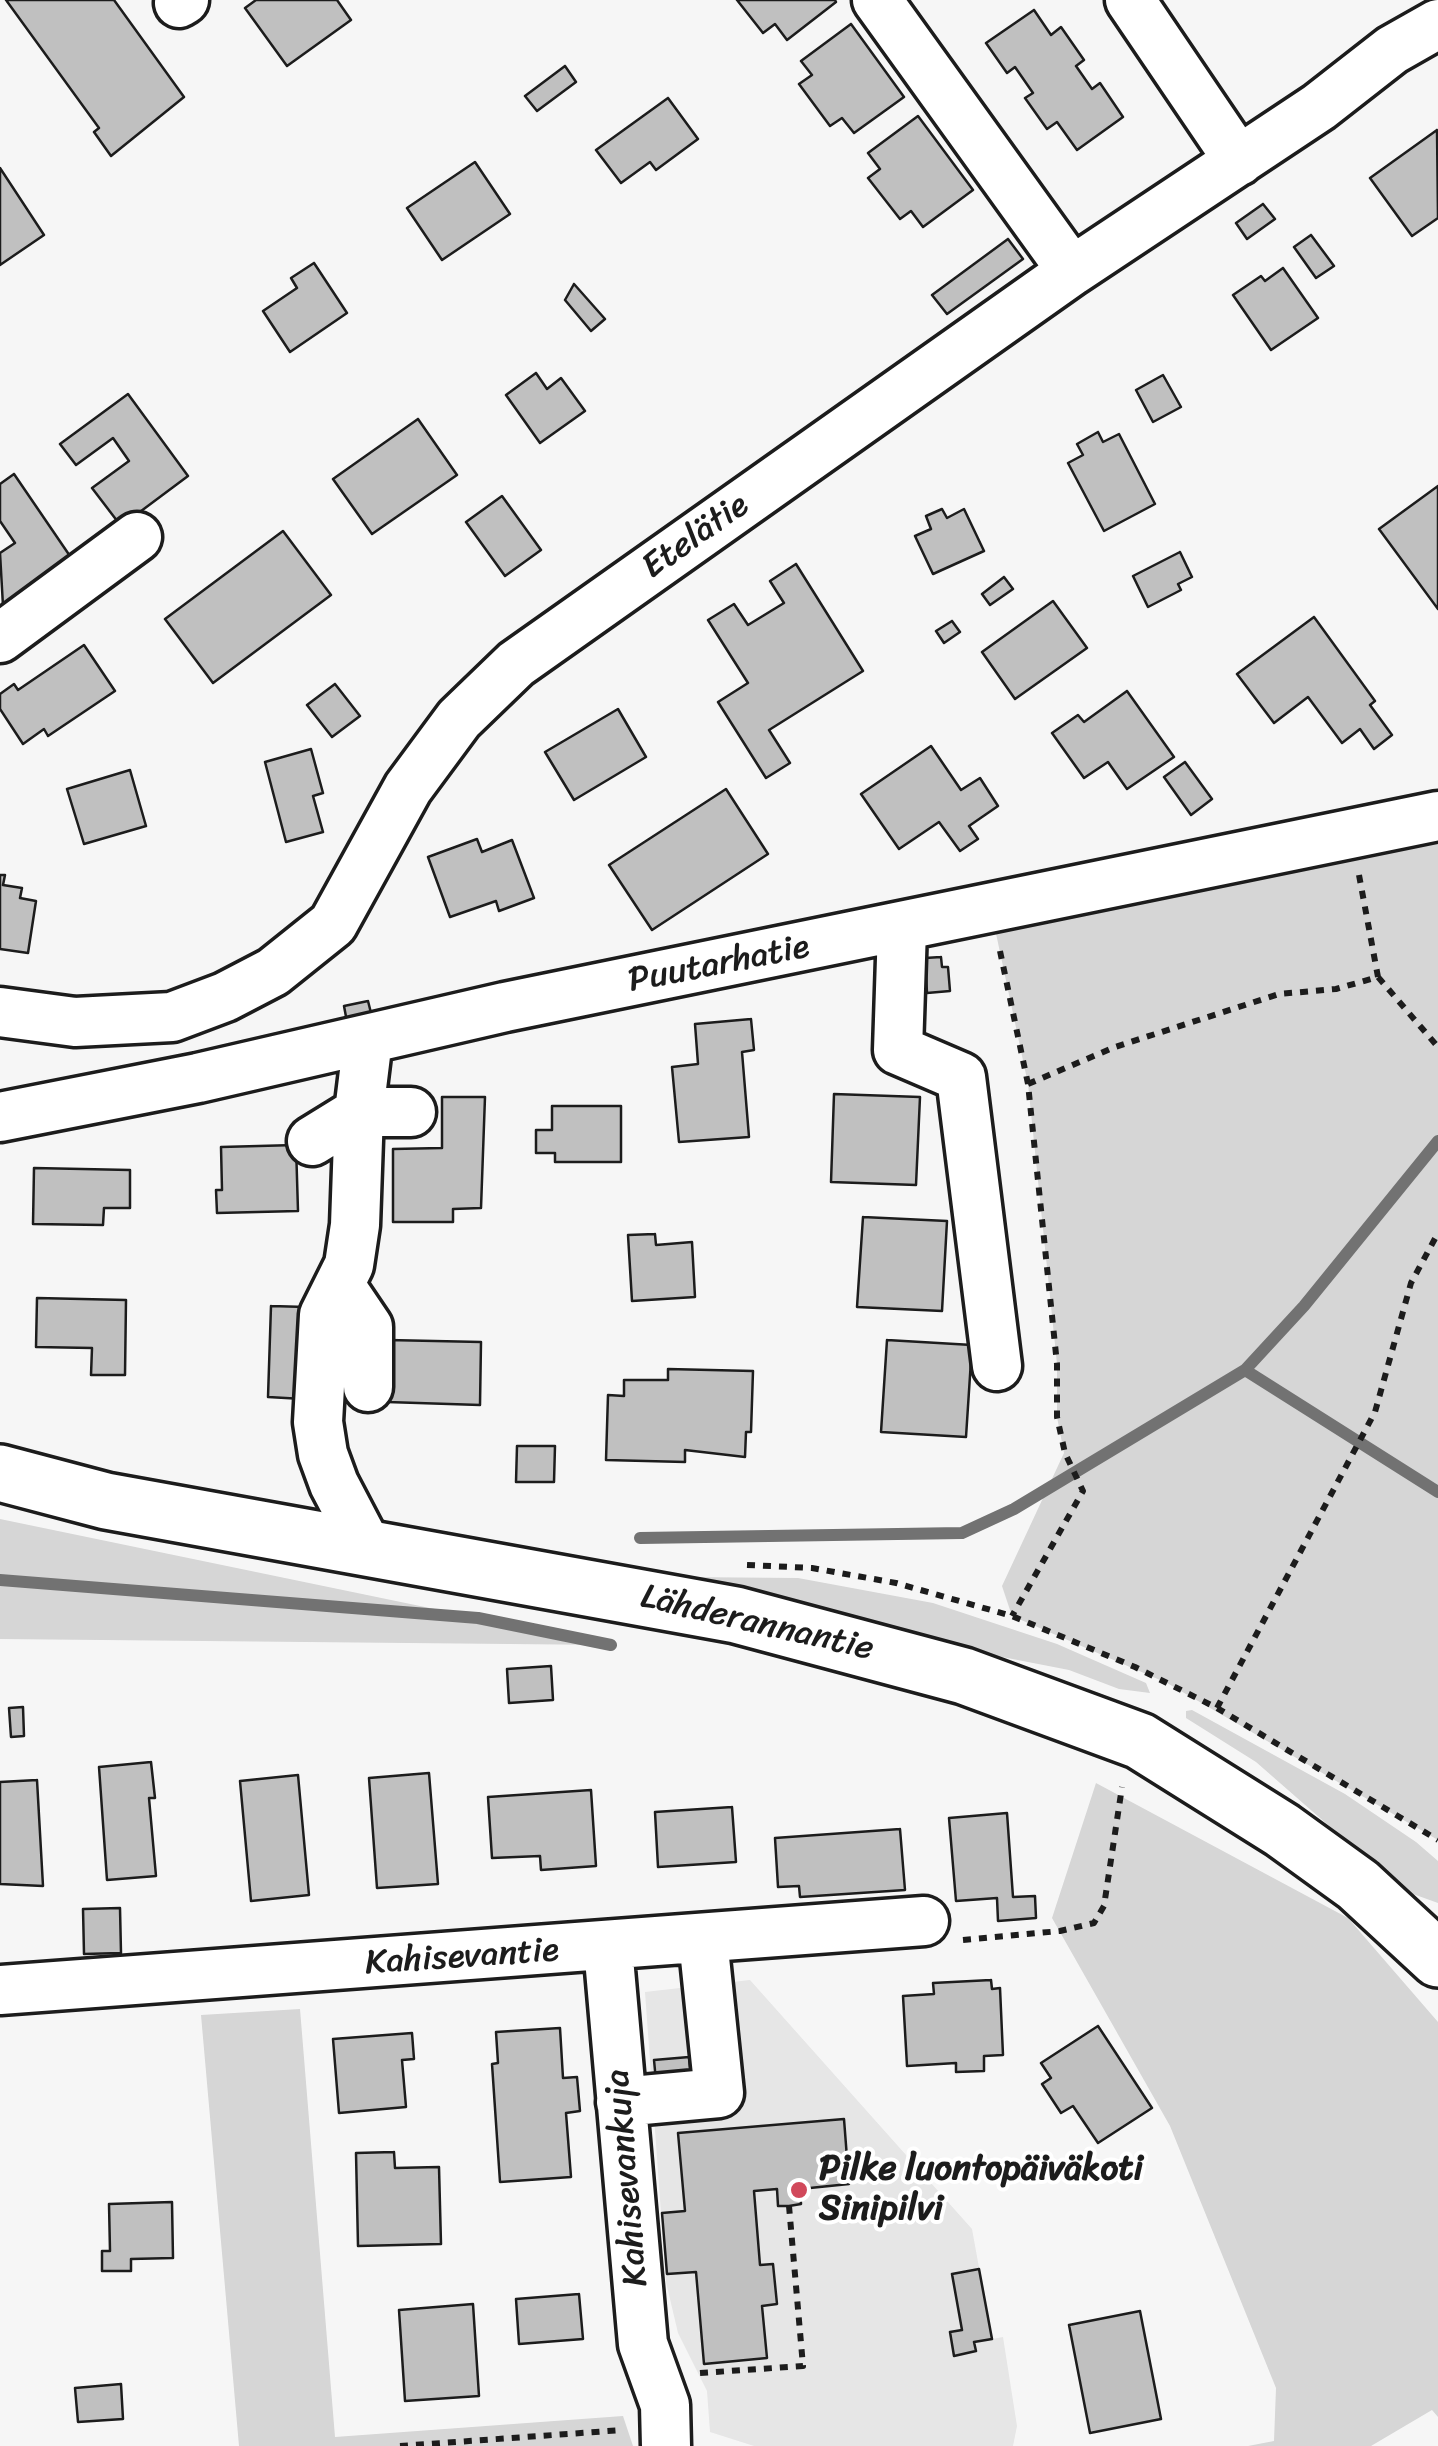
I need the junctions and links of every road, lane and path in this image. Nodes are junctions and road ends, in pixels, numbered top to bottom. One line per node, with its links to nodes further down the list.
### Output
1 (877, 0): 5 (street)
2 (1130, 0): 4 (street)
3 (1438, 24): 4 (street, Etelätie)
4 (1239, 160): 5 (street, Etelätie)
5 (1072, 270): 13 (street, Etelätie)
6 (137, 537): 7 (street)
7 (0, 638)
8 (1438, 816): 9 (street, Puutarhatie)
9 (1355, 831): 10 (street, Puutarhatie); 12 (path)
10 (991, 910): 11 (street, Puutarhatie); 16 (path)
11 (902, 928): 14 (street, Puutarhatie); 23 (street)
12 (1378, 977): 15 (path); 16 (path)
13 (15, 1015)
14 (368, 1040): 17 (street); 19 (street, Puutarhatie)
15 (1438, 1047)
16 (1028, 1084): 27 (path)
17 (359, 1112): 18 (street); 20 (street); 22 (street)
18 (411, 1112)
19 (0, 1117)
20 (312, 1141)
21 (1438, 1233): 28 (path)
22 (341, 1288): 24 (street); 26 (street)
23 (997, 1366)
24 (368, 1387)
25 (0, 1474): 26 (main road, Lähderannantie)
26 (367, 1547): 34 (main road, Lähderannantie)
27 (1012, 1616)
28 (1216, 1708)
29 (1120, 1793): 31 (path)
30 (924, 1920): 32 (street, Kahisevantie)
31 (1078, 1927)
32 (720, 1938): 33 (street, Kahisevantie); 36 (street)
33 (608, 1947): 35 (street, Kahisevantie); 36 (street, Kahisevankuja)
34 (1438, 1959)
35 (0, 1990)
36 (622, 2102): 38 (street, Kahisevankuja)
37 (789, 2206): 38 (path)
38 (675, 2408): 39 (path); 40 (street)
39 (400, 2446)
40 (702, 2446)

